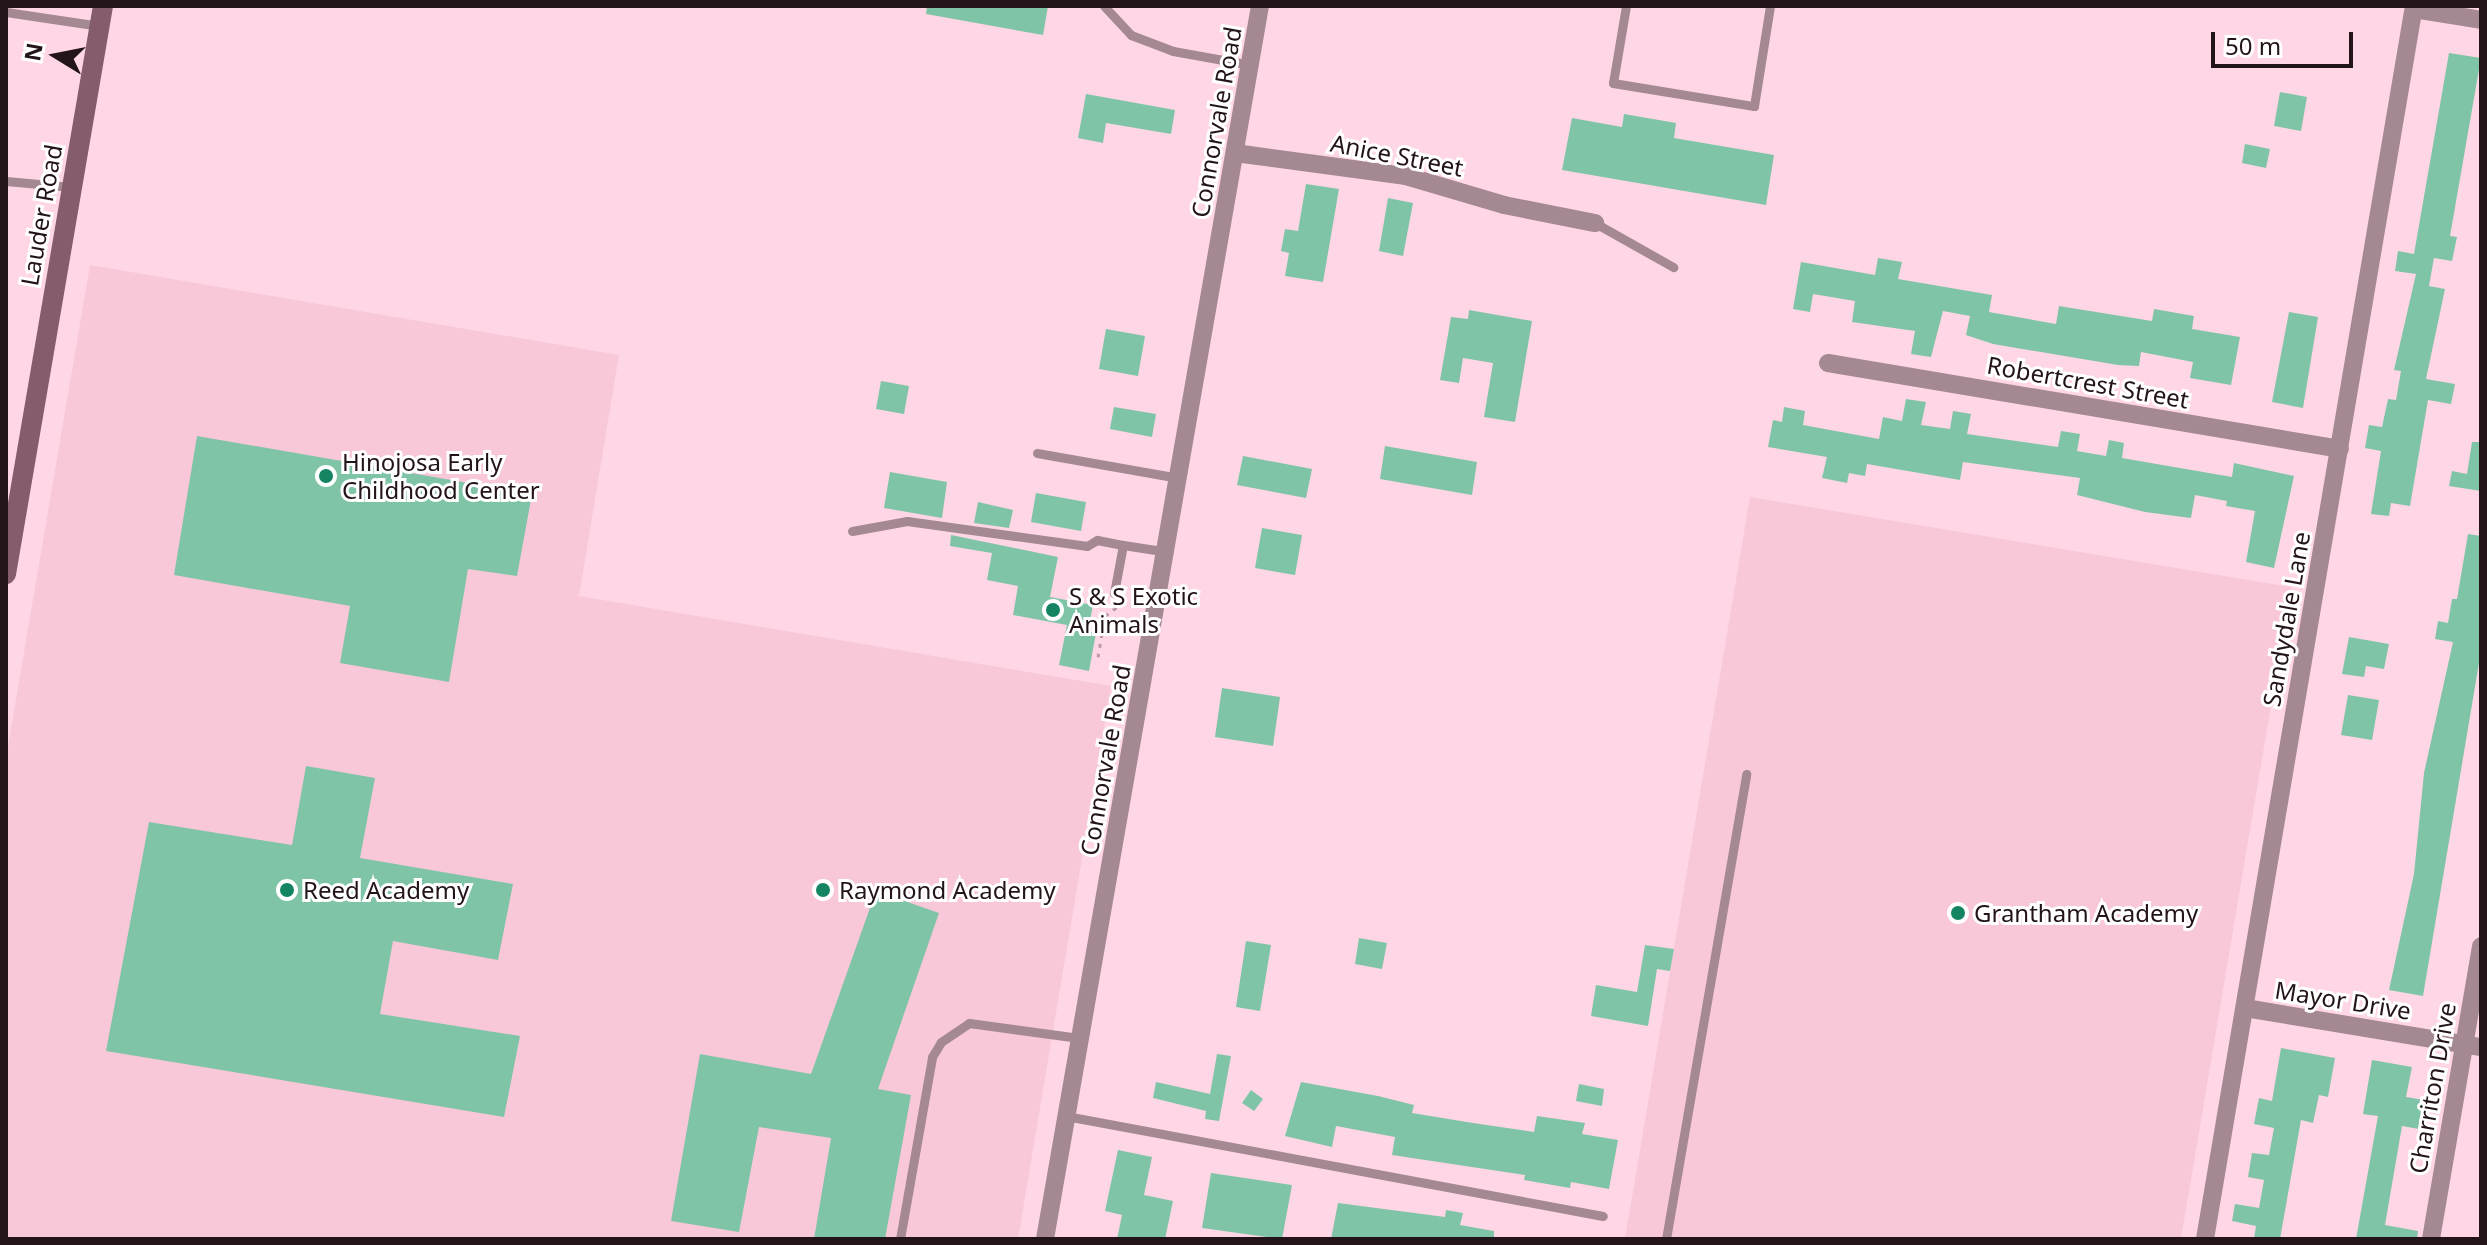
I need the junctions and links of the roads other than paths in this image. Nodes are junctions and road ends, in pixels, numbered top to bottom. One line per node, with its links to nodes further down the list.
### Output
1 (1104, 6): 9 (lane)
2 (1260, 6): 9 (street, Connorvale Road)
3 (1626, 6): 4 (lane)
4 (1770, 6)
5 (2414, 7): 8 (street); 16 (street, Sandydale Lane)
6 (6, 12): 7 (lane)
7 (102, 16): 12 (street, Lauder Road)
8 (2481, 20)
9 (1251, 65): 10 (street, Connorvale Road)
10 (1235, 153): 13 (street, Anice Street); 18 (street, Connorvale Road)
11 (6, 181): 12 (lane)
12 (72, 187): 22 (street, Lauder Road)
13 (1595, 223): 14 (lane)
14 (1673, 267)
15 (1828, 363): 16 (street, Robertcrest Street)
16 (2340, 449): 26 (street, Sandydale Lane)
17 (1037, 453): 18 (lane)
18 (1180, 478): 21 (street, Connorvale Road)
19 (852, 531): 20 (lane)
20 (1123, 545): 21 (lane); 23 (lane)
21 (1168, 552): 27 (street, Connorvale Road)
22 (7, 564)
23 (1114, 593)
24 (1746, 774): 33 (lane)
25 (2481, 946): 28 (street, Charriton Drive)
26 (2245, 1008): 28 (street, Mayor Drive); 34 (street, Sandydale Lane)
27 (1079, 1038): 29 (street, Connorvale Road); 31 (lane)
28 (2473, 1045): 35 (street, Charriton Drive)
29 (1066, 1116): 30 (lane); 32 (street, Connorvale Road)
30 (1603, 1216)
31 (900, 1239)
32 (1045, 1239)
33 (1666, 1239)
34 (2205, 1239)
35 (2431, 1239)

